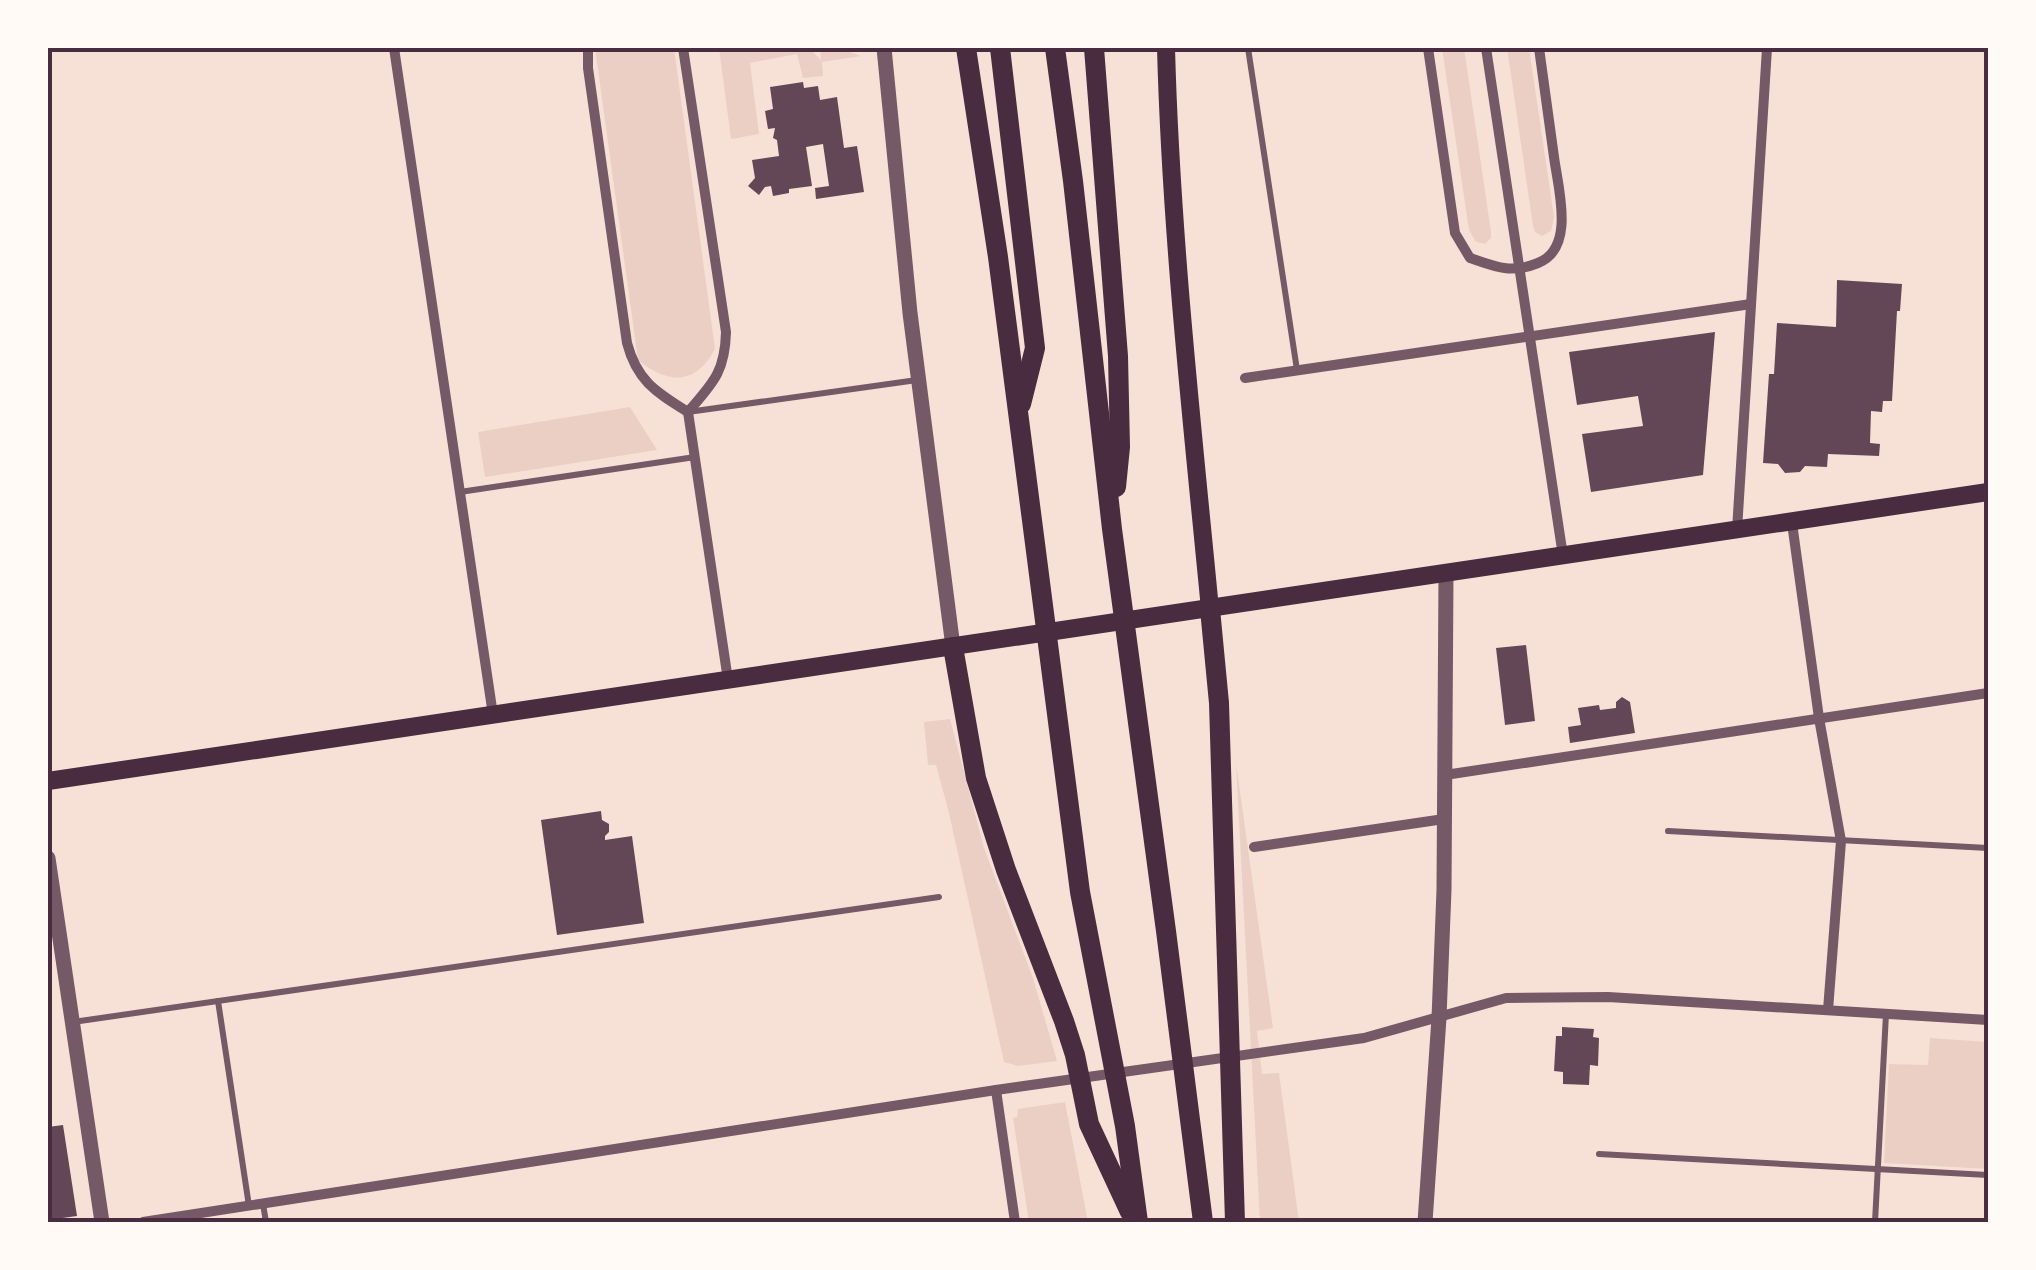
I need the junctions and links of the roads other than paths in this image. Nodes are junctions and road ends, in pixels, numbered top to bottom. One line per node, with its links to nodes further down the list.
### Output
1 (394, 48): 24 (street)
2 (588, 48): 21 (street)
3 (683, 48): 21 (street)
4 (884, 48): 20 (street)
5 (966, 48): 22 (highway)
6 (1000, 48): 22 (highway)
7 (1055, 48): 27 (highway)
8 (1094, 48): 27 (highway)
9 (1166, 48): 31 (main road)
10 (1248, 48): 18 (lane)
11 (1428, 48): 15 (street)
12 (1486, 48): 15 (street)
13 (1539, 48): 15 (street)
14 (1767, 48): 16 (street)
15 (1520, 270): 17 (street)
16 (1750, 304): 17 (street); 28 (street)
17 (1531, 336): 18 (street); 29 (street)
18 (1297, 370): 19 (street)
19 (1245, 378)
20 (918, 380): 21 (lane); 32 (street)
21 (688, 412): 23 (street)
22 (1018, 416): 62 (highway)
23 (695, 458): 24 (lane); 33 (street)
24 (460, 492): 35 (street)
25 (1988, 492): 26 (main road)
26 (1792, 523): 28 (main road); 36 (street)
27 (1112, 529): 63 (highway)
28 (1736, 532): 29 (main road)
29 (1563, 557): 30 (main road)
30 (1446, 574): 31 (main road); 37 (street)
31 (1210, 609): 32 (main road); 64 (highway)
32 (953, 647): 33 (main road); 62 (highway)
33 (728, 680): 35 (main road)
34 (1988, 693): 36 (street)
35 (493, 715): 38 (main road)
36 (1819, 718): 37 (street); 41 (street)
37 (1445, 775): 39 (street)
38 (48, 781)
39 (1444, 819): 42 (street); 49 (street)
40 (1668, 832): 41 (lane)
41 (1841, 841): 43 (lane); 47 (street)
42 (1254, 847)
43 (1988, 848)
44 (48, 858): 51 (street)
45 (939, 897): 46 (lane)
46 (218, 1001): 51 (lane); 57 (lane)
47 (1828, 1010): 48 (street); 49 (street)
48 (1886, 1014): 50 (street); 54 (lane)
49 (1439, 1018): 52 (street); 65 (street)
50 (1988, 1020)
51 (72, 1022): 58 (street)
52 (996, 1090): 56 (street); 61 (street)
53 (1598, 1154): 54 (lane)
54 (1878, 1169): 55 (lane); 66 (lane)
55 (1988, 1175)
56 (263, 1204): 57 (street); 60 (lane)
57 (249, 1206): 59 (street)
58 (102, 1222)
59 (143, 1222)
60 (266, 1222)
61 (1016, 1222)
62 (1137, 1222)
63 (1202, 1222)
64 (1235, 1222)
65 (1425, 1222)
66 (1875, 1222)

